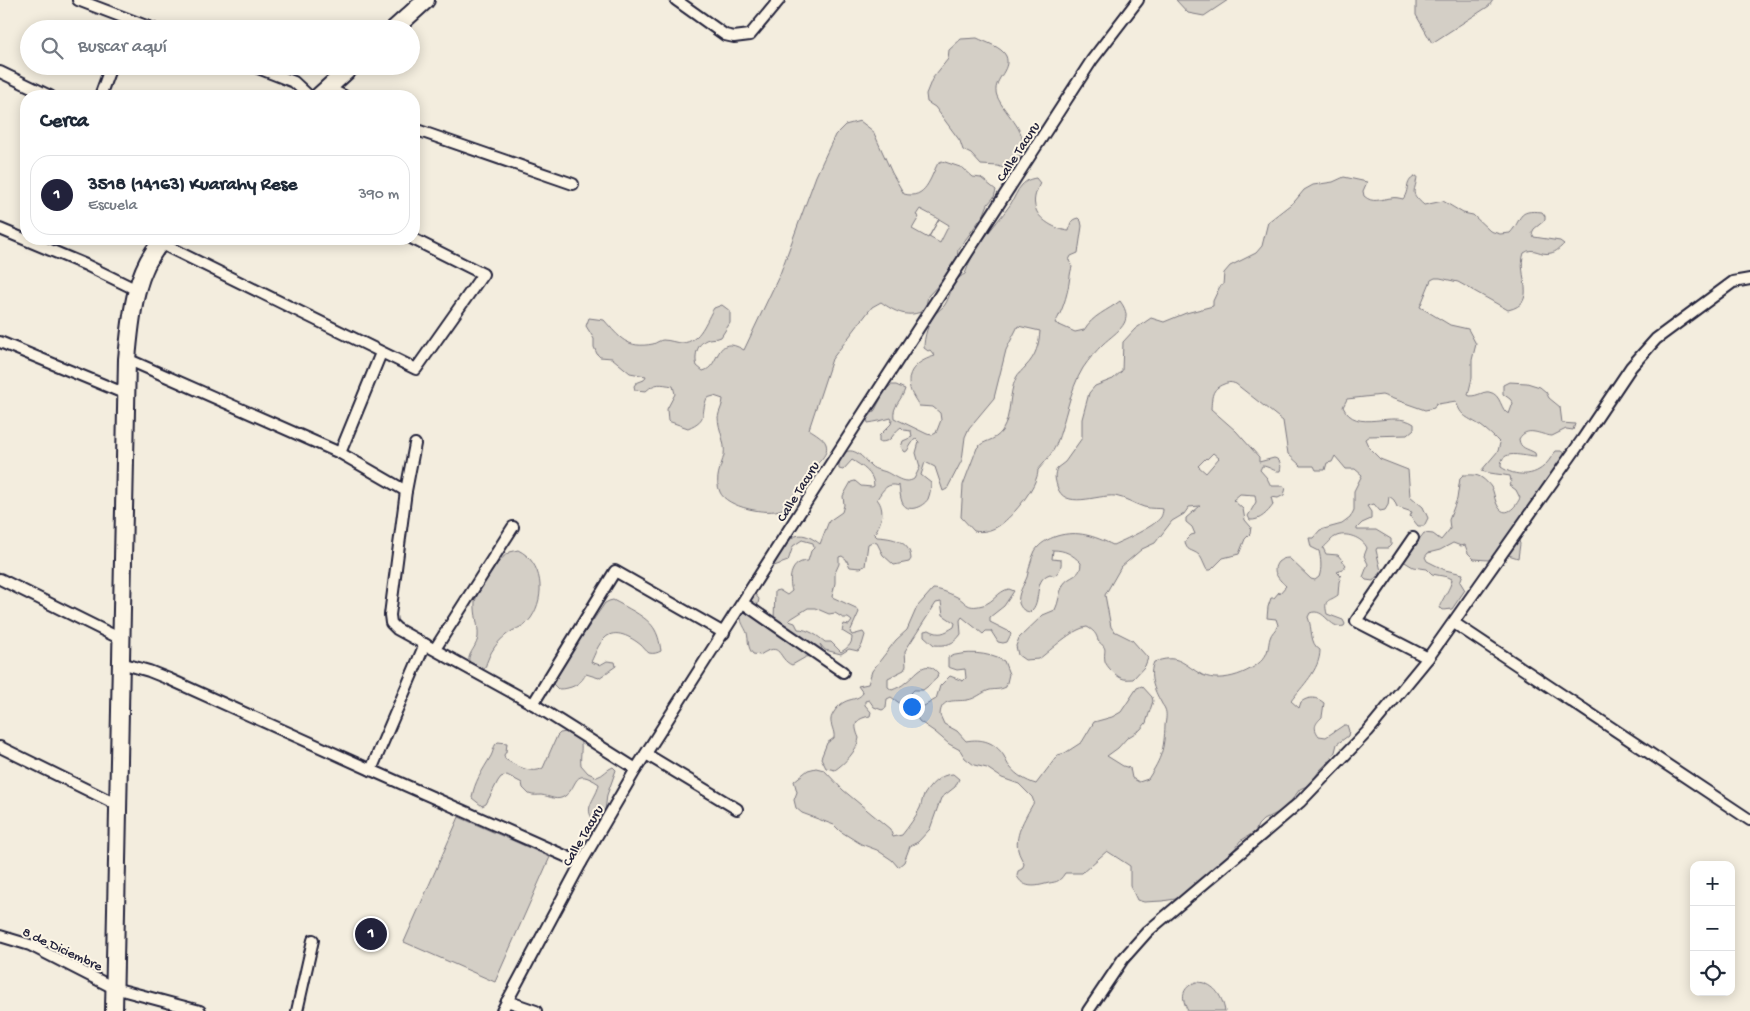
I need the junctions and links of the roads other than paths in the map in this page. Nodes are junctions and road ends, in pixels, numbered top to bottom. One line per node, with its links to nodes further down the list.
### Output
1 (78, 0): 6 (street)
2 (426, 0): 7 (main road)
3 (676, 0): 4 (street)
4 (779, 0)
5 (1138, 0): 36 (street, Calle Tacuru)
6 (119, 20)
7 (404, 20)
8 (0, 72): 12 (street)
9 (108, 75): 13 (street)
10 (276, 75): 14 (street)
11 (342, 75): 15 (main road)
12 (38, 90)
13 (102, 90)
14 (303, 90)
15 (325, 90)
16 (420, 131): 17 (street)
17 (573, 184)
18 (0, 229): 19 (street)
19 (20, 237)
20 (420, 242): 27 (street)
21 (38, 245): 25 (street)
22 (159, 245): 25 (main road)
23 (170, 245): 27 (street)
24 (1750, 279): 37 (street)
25 (137, 290): 28 (main road)
26 (0, 342): 29 (street)
27 (381, 353): 31 (street)
28 (127, 359): 29 (main road); 31 (street)
29 (126, 394): 39 (main road)
30 (415, 444): 32 (street)
31 (340, 453): 32 (street)
32 (406, 491): 40 (street)
33 (513, 527): 41 (street)
34 (1413, 538): 42 (street)
35 (0, 578): 39 (street)
36 (743, 603): 38 (street, Calle Tacuru); 44 (street)
37 (1454, 623): 42 (street); 52 (street)
38 (724, 633): 45 (street); 47 (street, Calle Tacuru)
39 (122, 639): 43 (main road)
40 (426, 644): 41 (street); 49 (street)
41 (435, 649): 45 (street)
42 (1428, 658): 63 (street)
43 (121, 663): 49 (street); 50 (main road)
44 (843, 672)
45 (533, 704): 48 (street)
46 (0, 747): 50 (street)
47 (646, 754): 48 (street, Calle Tacuru); 51 (street)
48 (636, 769): 53 (street, Calle Tacuru)
49 (370, 770): 53 (street)
50 (118, 805): 56 (main road)
51 (737, 809)
52 (1750, 820)
53 (580, 863): 57 (street, Calle Tacuru)
54 (0, 936): 56 (street, 8 de Diciembre)
55 (313, 940): 60 (street)
56 (114, 988): 58 (main road); 59 (street, 8 de Diciembre)
57 (507, 1001): 61 (street, Calle Tacuru); 62 (street)
58 (114, 1011)
59 (200, 1011)
60 (297, 1011)
61 (502, 1011)
62 (536, 1011)
63 (1088, 1011)

